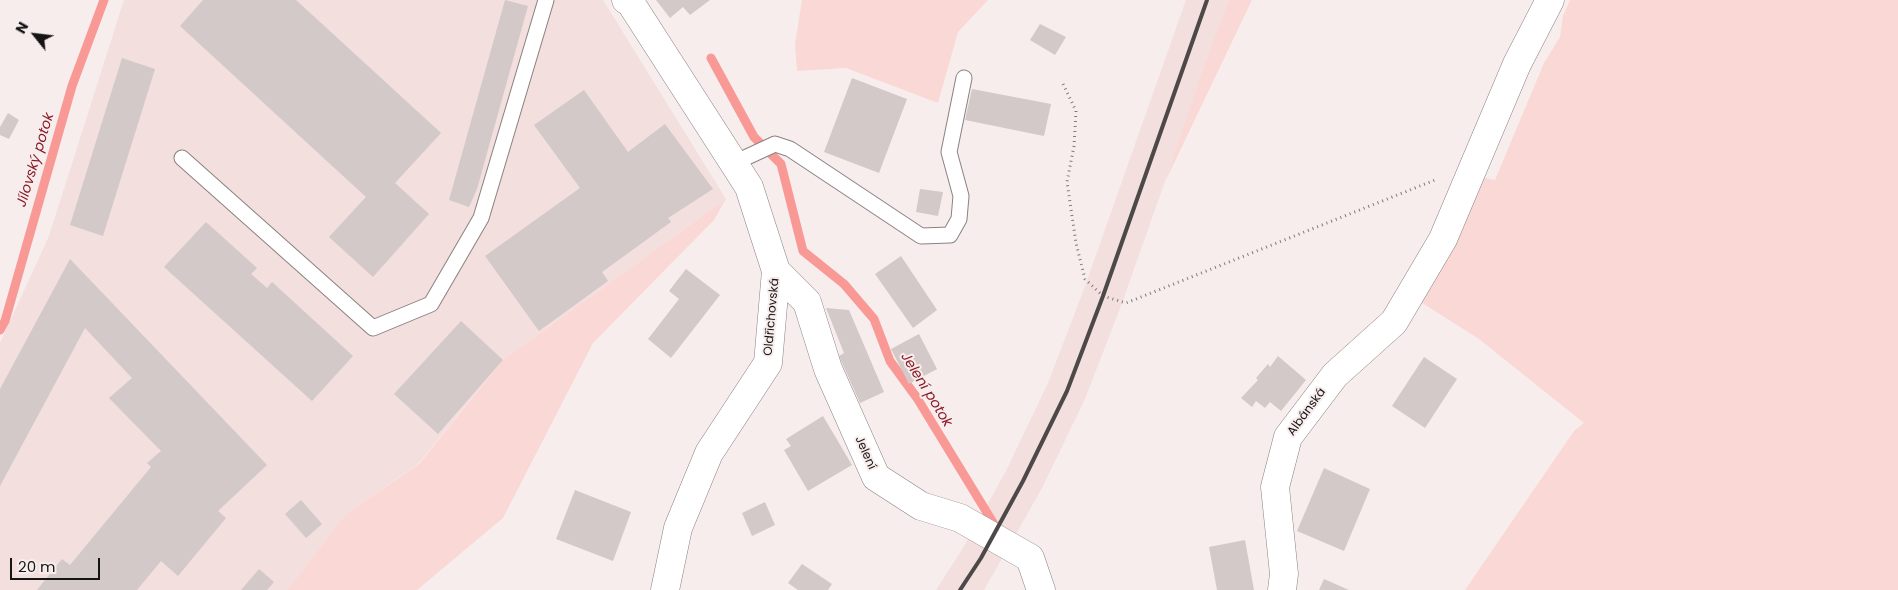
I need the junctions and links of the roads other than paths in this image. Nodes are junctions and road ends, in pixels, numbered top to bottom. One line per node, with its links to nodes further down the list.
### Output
1 (546, 0): 5 (lane)
2 (626, 0): 6 (street, Oldřichovská)
3 (1550, 0): 10 (street, Albánská)
4 (964, 78): 6 (lane)
5 (182, 158)
6 (746, 158): 7 (street, Oldřichovská)
7 (776, 271): 8 (street, Oldřichovská); 9 (street, Jelení)
8 (665, 590)
9 (1041, 590)
10 (1282, 590)

